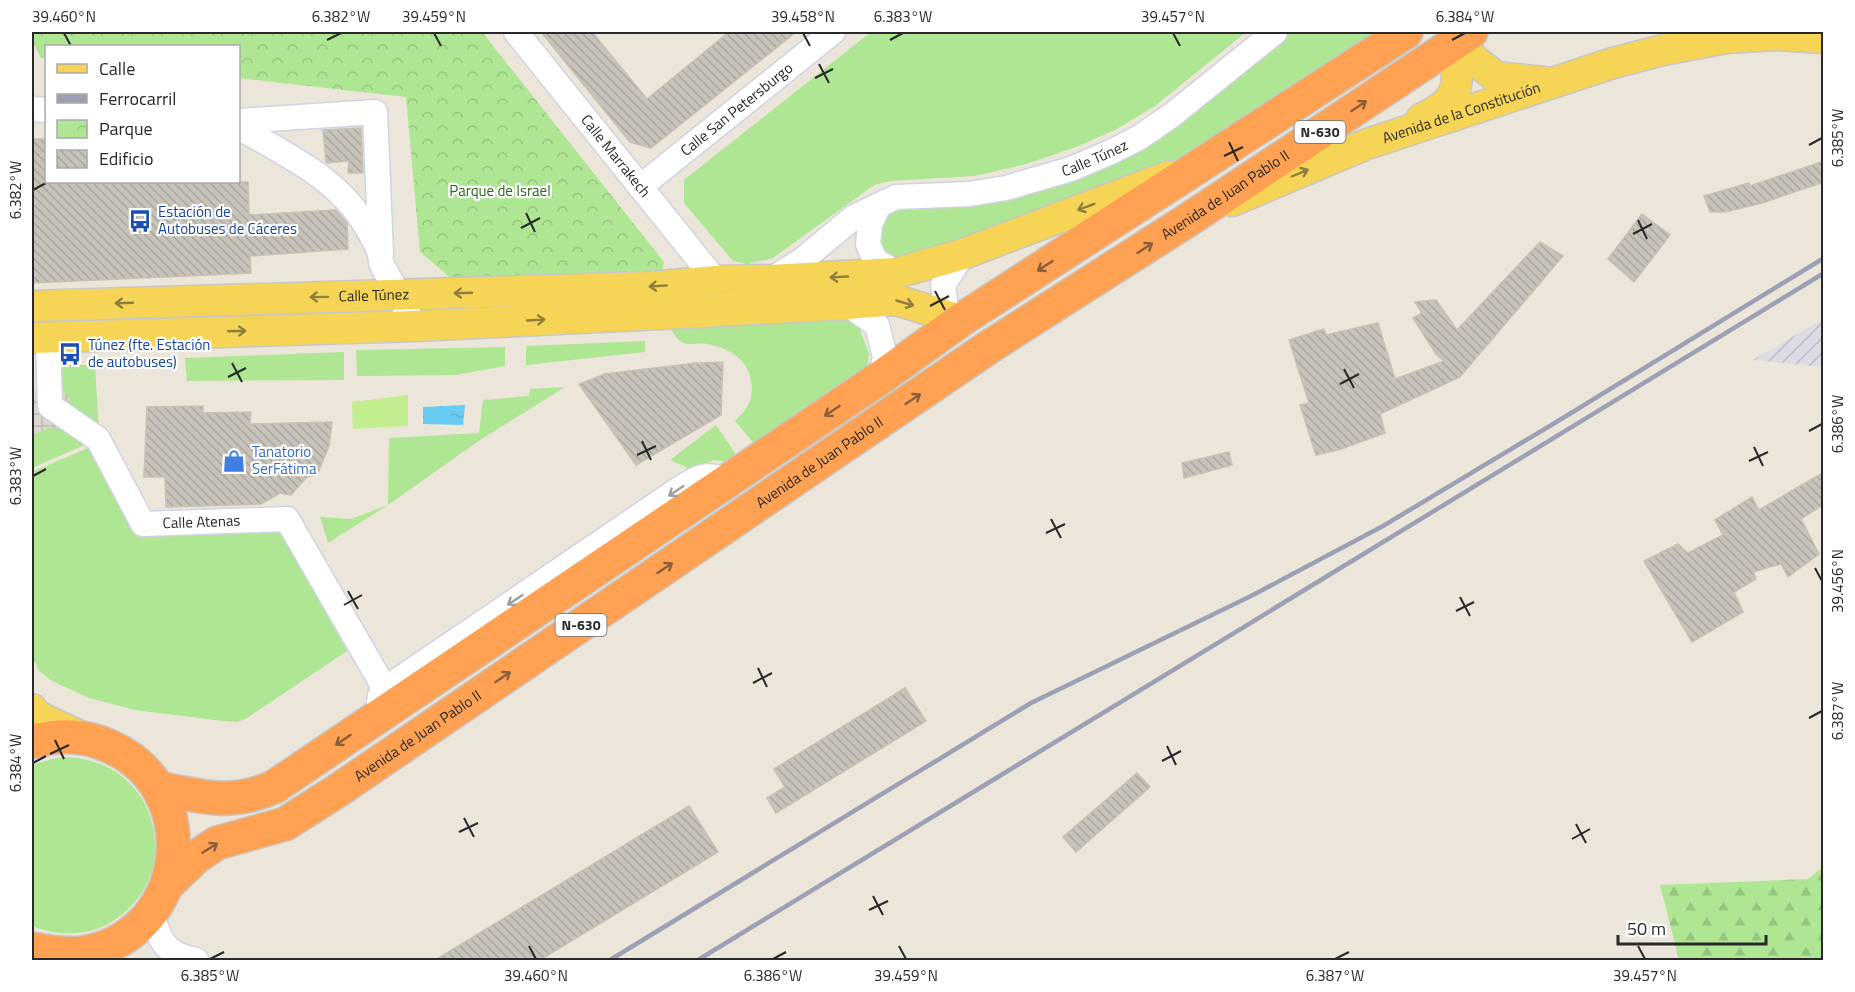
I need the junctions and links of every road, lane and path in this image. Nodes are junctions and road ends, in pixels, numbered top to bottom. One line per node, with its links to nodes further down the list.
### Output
1 (516, 32): 13 (street, Calle Marrakech)
2 (832, 32): 13 (street, Calle San Petersburgo)
3 (1275, 32): 14 (street, Calle Túnez)
4 (1406, 32): 12 (highway, N-630)
5 (1417, 32): 6 (highway)
6 (1462, 37): 8 (main road, Avenida de la Constitución); 11 (main road, Avenida de la Constitución); 15 (highway, Avenida de Juan Pablo II / N-630, one-way to 6)
7 (1824, 38): 8 (main road, Avenida de la Constitución)
8 (1556, 83): 11 (main road, Avenida de la Constitución)
9 (240, 121): 16 (street)
10 (240, 129): 16 (street)
11 (1367, 144): 15 (main road, Avenida de la Constitución, one-way to 11)
12 (1199, 165): 17 (main road, Calle Túnez, one-way to 17); 26 (highway, N-630, one-way to 26)
13 (640, 187): 20 (street, Calle Marrakech)
14 (879, 206): 18 (street); 19 (street, Calle Túnez)
15 (1188, 220): 29 (highway, Avenida de Juan Pablo II / N-630, one-way to 15)
16 (381, 253): 21 (street)
17 (963, 254): 18 (main road, Calle Túnez); 26 (street)
18 (897, 273): 19 (main road, Calle Túnez, one-way to 19)
19 (770, 280): 20 (main road, Calle Túnez)
20 (716, 281): 21 (main road, Calle Túnez, one-way to 21); 24 (street); 25 (street)
21 (398, 295): 23 (main road, Calle Túnez, one-way to 23); 27 (street)
22 (847, 304): 24 (main road, Calle Túnez); 26 (main road, Calle Túnez, one-way to 26); 30 (street)
23 (32, 306)
24 (753, 309): 25 (main road, Calle Túnez)
25 (683, 313): 27 (main road, Calle Túnez, one-way to 25)
26 (954, 318): 29 (highway); 30 (highway, N-630)
27 (415, 326): 28 (main road, Calle Túnez, one-way to 27)
28 (40, 338): 31 (street, Calle Atenas)
29 (989, 347): 36 (highway, Avenida de Juan Pablo II / N-630, one-way to 29)
30 (880, 378): 31 (highway, N-630, one-way to 31)
31 (382, 703): 35 (highway, N-630, one-way to 35)
32 (32, 709): 33 (main road)
33 (84, 738): 34 (highway); 35 (highway)
34 (32, 742)
35 (158, 788): 36 (highway)
36 (159, 899): 37 (highway, N-630); 38 (street)
37 (50, 954)
38 (188, 960)

